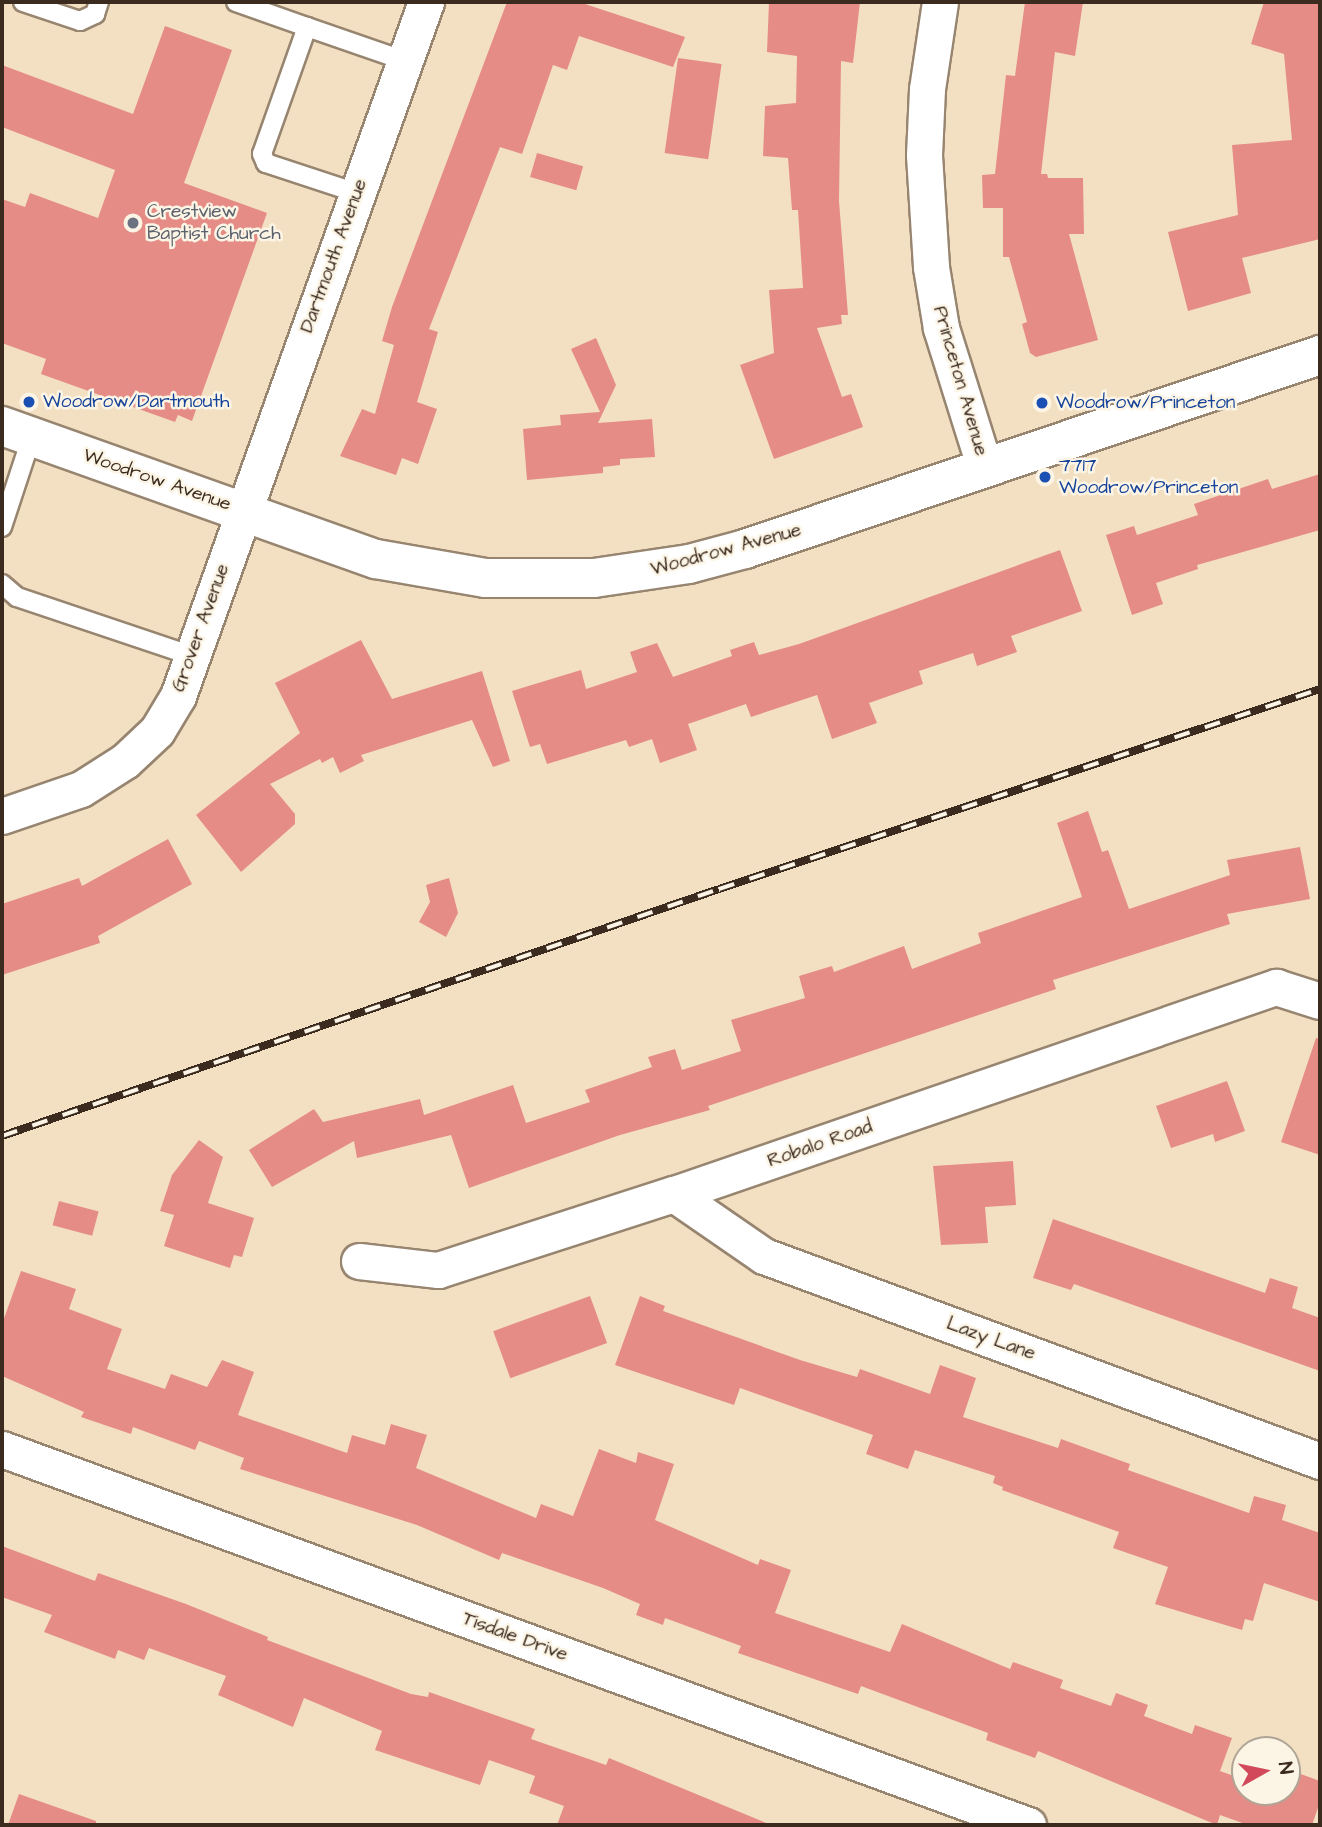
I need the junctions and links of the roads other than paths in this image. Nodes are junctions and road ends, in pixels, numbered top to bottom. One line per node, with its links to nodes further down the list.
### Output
1 (23, 2): 2 (lane)
2 (99, 2)
3 (236, 2): 6 (lane)
4 (426, 2): 7 (street, Dartmouth Avenue)
5 (940, 2): 11 (street, Princeton Avenue)
6 (307, 27): 7 (lane); 8 (lane)
7 (405, 61): 8 (street, Dartmouth Avenue)
8 (357, 194): 12 (street, Dartmouth Avenue)
9 (1320, 355): 11 (street, Woodrow Avenue)
10 (17, 431): 12 (street, Woodrow Avenue); 13 (lane)
11 (985, 468): 12 (street, Woodrow Avenue)
12 (242, 510): 15 (street, Grover Avenue)
13 (2, 527)
14 (2, 584): 15 (lane)
15 (195, 657): 16 (street, Grover Avenue)
16 (2, 816)
17 (1320, 1001): 18 (street, Robalo Road)
18 (674, 1194): 19 (street, Robalo Road); 21 (street, Lazy Lane)
19 (359, 1261)
20 (2, 1449): 22 (street, Tisdale Drive)
21 (1320, 1461)
22 (1028, 1825)

